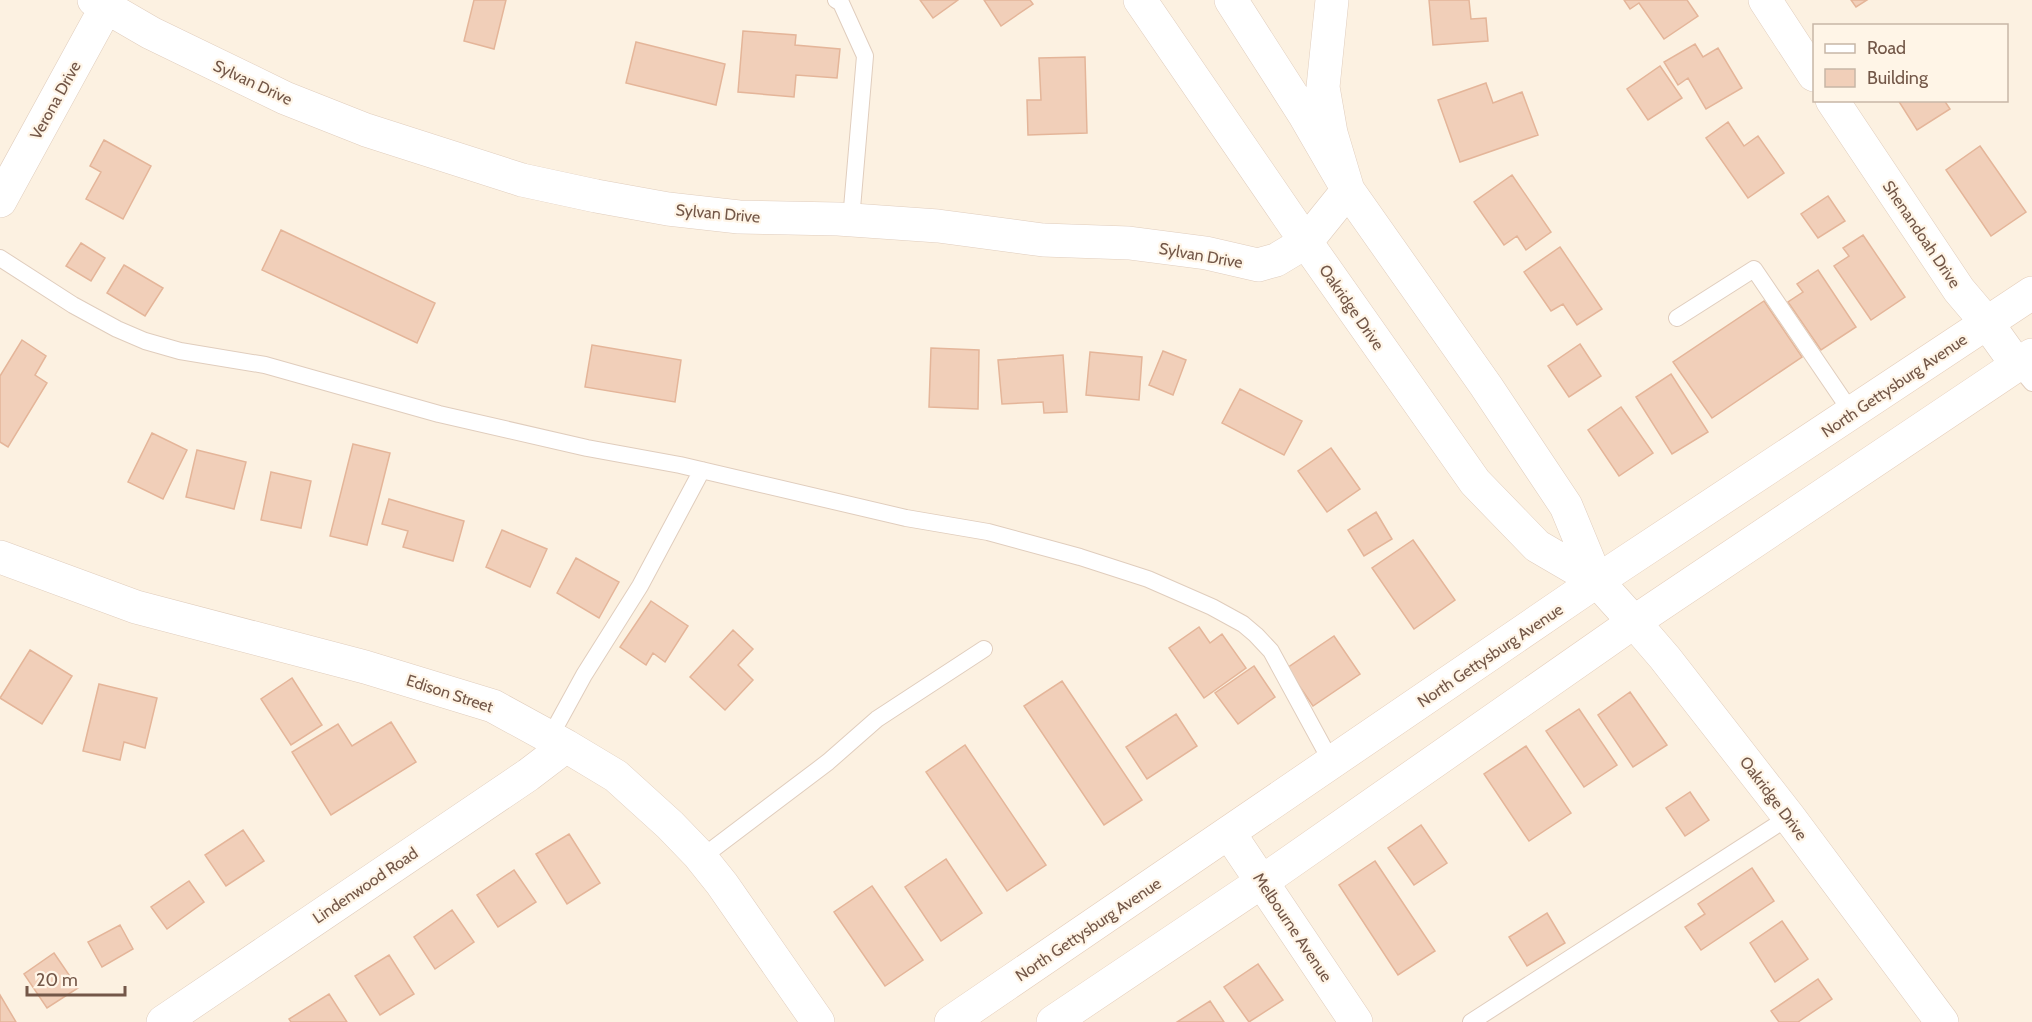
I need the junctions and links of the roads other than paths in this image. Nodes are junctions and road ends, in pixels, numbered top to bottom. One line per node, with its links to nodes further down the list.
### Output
1 (836, 0): 11 (lane)
2 (1140, 0): 12 (street, Oakridge Drive)
3 (1231, 0): 9 (street, Oakridge Drive)
4 (1332, 0): 9 (street)
5 (1765, 0): 7 (street)
6 (104, 2): 10 (street, Verona Drive); 11 (street, Sylvan Drive)
7 (1813, 72)
8 (1833, 102): 16 (street, Shenandoah Drive)
9 (1348, 190): 12 (street, Sylvan Drive); 21 (street, Oakridge Drive)
10 (0, 201)
11 (851, 220): 12 (street, Sylvan Drive)
12 (1306, 242): 21 (street, Oakridge Drive)
13 (0, 258): 19 (lane)
14 (2032, 293): 16 (street, North Gettysburg Avenue)
15 (1677, 318): 18 (lane)
16 (1987, 323): 17 (street, Shenandoah Drive); 18 (street, North Gettysburg Avenue)
17 (2027, 367): 22 (street)
18 (1852, 413): 21 (street, North Gettysburg Avenue)
19 (702, 470): 24 (lane); 25 (lane)
20 (0, 557): 24 (street, Edison Street)
21 (1597, 581): 22 (street, Oakridge Drive); 25 (street, North Gettysburg Avenue)
22 (1634, 622): 26 (street, Oakridge Drive); 29 (street)
23 (984, 649): 28 (lane)
24 (558, 741): 28 (street, Edison Street); 30 (street, Lindenwood Road)
25 (1332, 763): 27 (street, North Gettysburg Avenue)
26 (1789, 818): 35 (lane); 36 (street, Oakridge Drive)
27 (1229, 833): 29 (street, Melbourne Avenue); 32 (street, North Gettysburg Avenue)
28 (701, 858): 31 (street, Edison Street)
29 (1263, 881): 33 (street); 34 (street, Melbourne Avenue)
30 (163, 1022)
31 (818, 1022)
32 (951, 1022)
33 (1053, 1022)
34 (1356, 1022)
35 (1471, 1022)
36 (1942, 1022)

